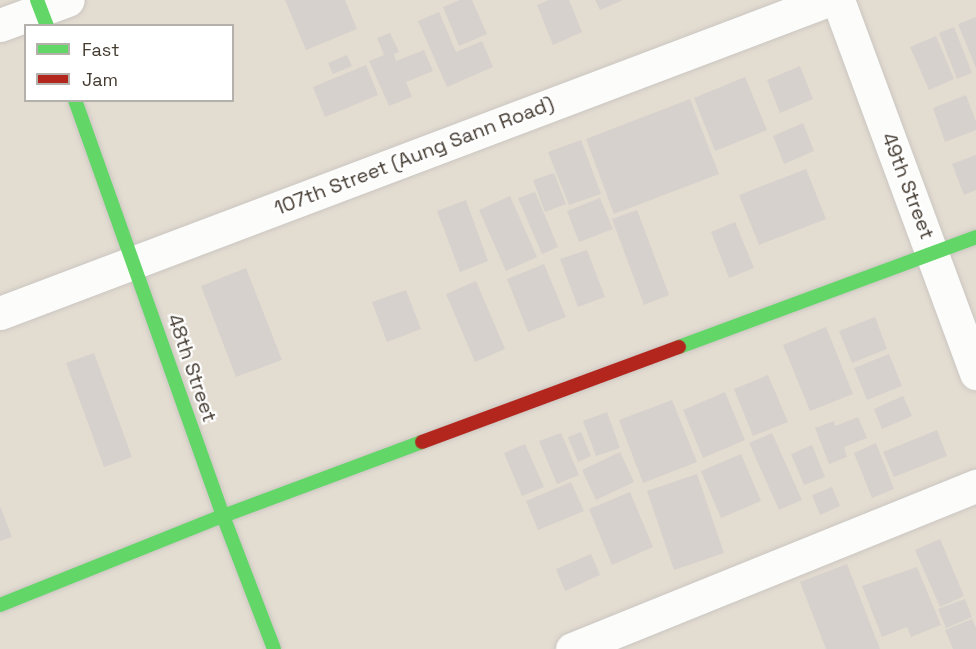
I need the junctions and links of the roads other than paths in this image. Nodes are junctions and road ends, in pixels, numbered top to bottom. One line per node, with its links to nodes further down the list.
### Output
1 (828, 0): 8 (street, 107th Street (Aung Sann Road))
2 (838, 0): 7 (street, 49th Street)
3 (48, 9): 4 (street)
4 (0, 26)
5 (76, 102): 8 (street, 48th Street)
6 (976, 237): 7 (street)
7 (933, 253): 10 (street, 49th Street); 12 (street)
8 (134, 261): 9 (street, 107th Street (Aung Sann Road)); 12 (street, 48th Street)
9 (0, 313)
10 (976, 373)
11 (976, 486): 15 (street)
12 (223, 516): 13 (street); 14 (street, 48th Street)
13 (0, 605)
14 (274, 649)
15 (572, 649)

